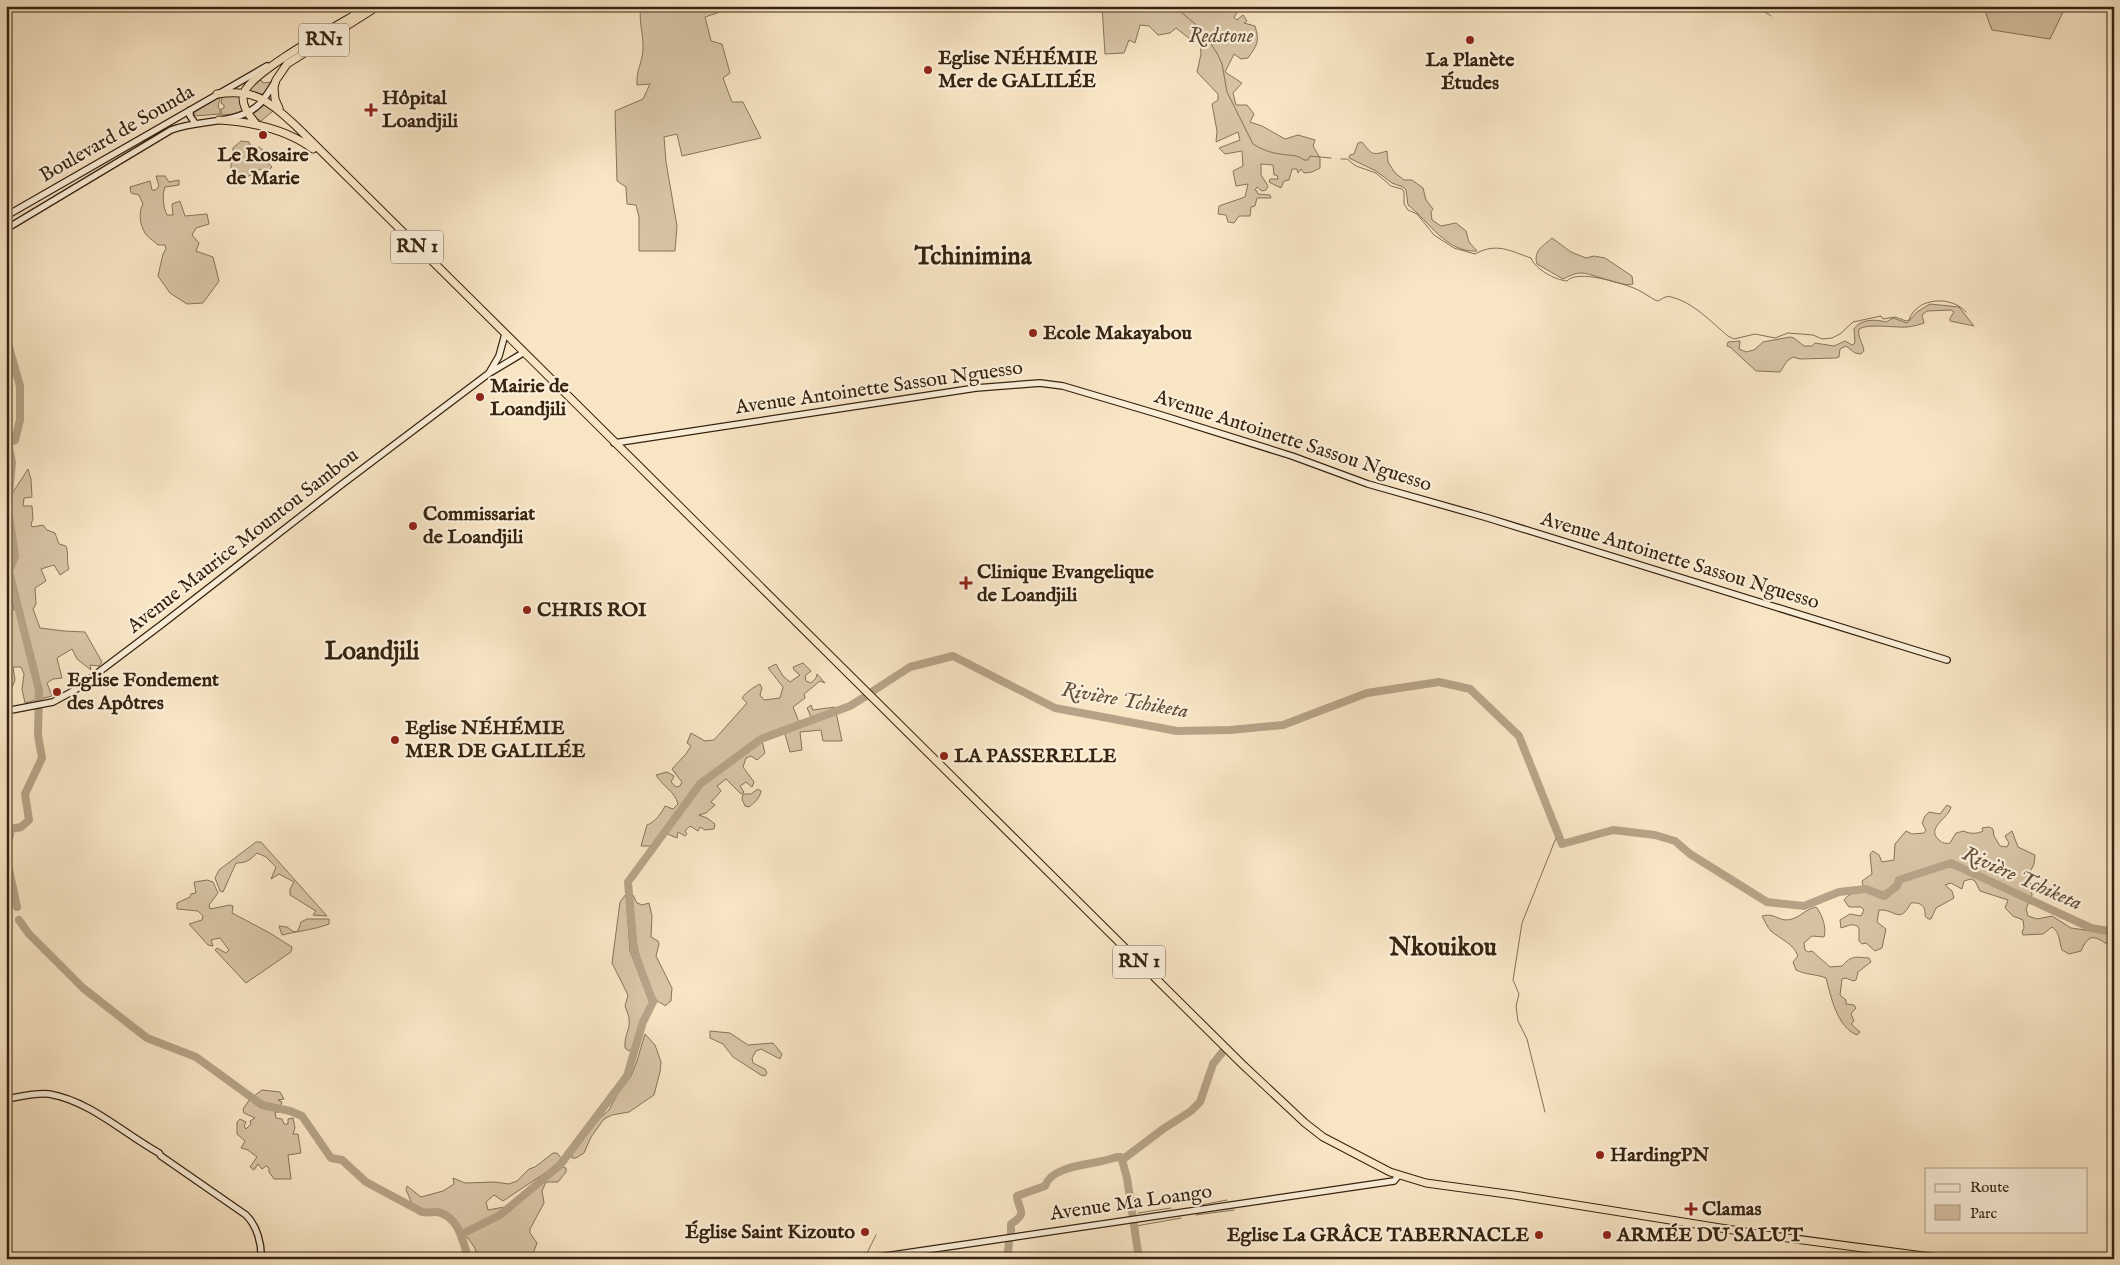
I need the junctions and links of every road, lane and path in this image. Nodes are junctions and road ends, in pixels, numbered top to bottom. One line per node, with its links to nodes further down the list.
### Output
1 (370, 6): 3 (highway, RN1)
2 (378, 6): 4 (highway, RN1)
3 (299, 49): 5 (highway, RN1); 6 (street, Boulevard de Sounda)
4 (276, 80): 7 (street); 10 (highway)
5 (244, 93): 6 (highway); 7 (highway); 9 (highway)
6 (217, 94): 8 (street, Boulevard de Sounda)
7 (264, 99): 9 (street); 10 (highway)
8 (190, 110): 12 (street); 17 (street, Boulevard de Sounda)
9 (247, 112): 11 (street); 13 (highway)
10 (281, 112): 14 (highway, RN 1)
11 (219, 120): 12 (street); 13 (highway)
12 (195, 123): 18 (street)
13 (256, 124): 15 (highway, RN 1)
14 (296, 126): 15 (highway); 16 (highway, RN 1)
15 (286, 134): 16 (highway, RN 1)
16 (330, 160): 19 (highway, RN 1)
17 (6, 216)
18 (6, 229)
19 (505, 334): 20 (highway, RN 1); 21 (street)
20 (523, 353): 21 (street, Avenue Maurice Mountou Sambou); 22 (highway, RN 1)
21 (488, 374): 24 (street, Avenue Maurice Mountou Sambou)
22 (614, 443): 23 (street, Avenue Antoinette Sassou Nguesso); 26 (highway, RN 1)
23 (1947, 660)
24 (6, 710)
25 (6, 1099): 27 (street)
26 (1399, 1175): 28 (street, Avenue Ma Loango); 29 (highway, RN 1)
27 (261, 1259)
28 (865, 1259)
29 (1946, 1259)

